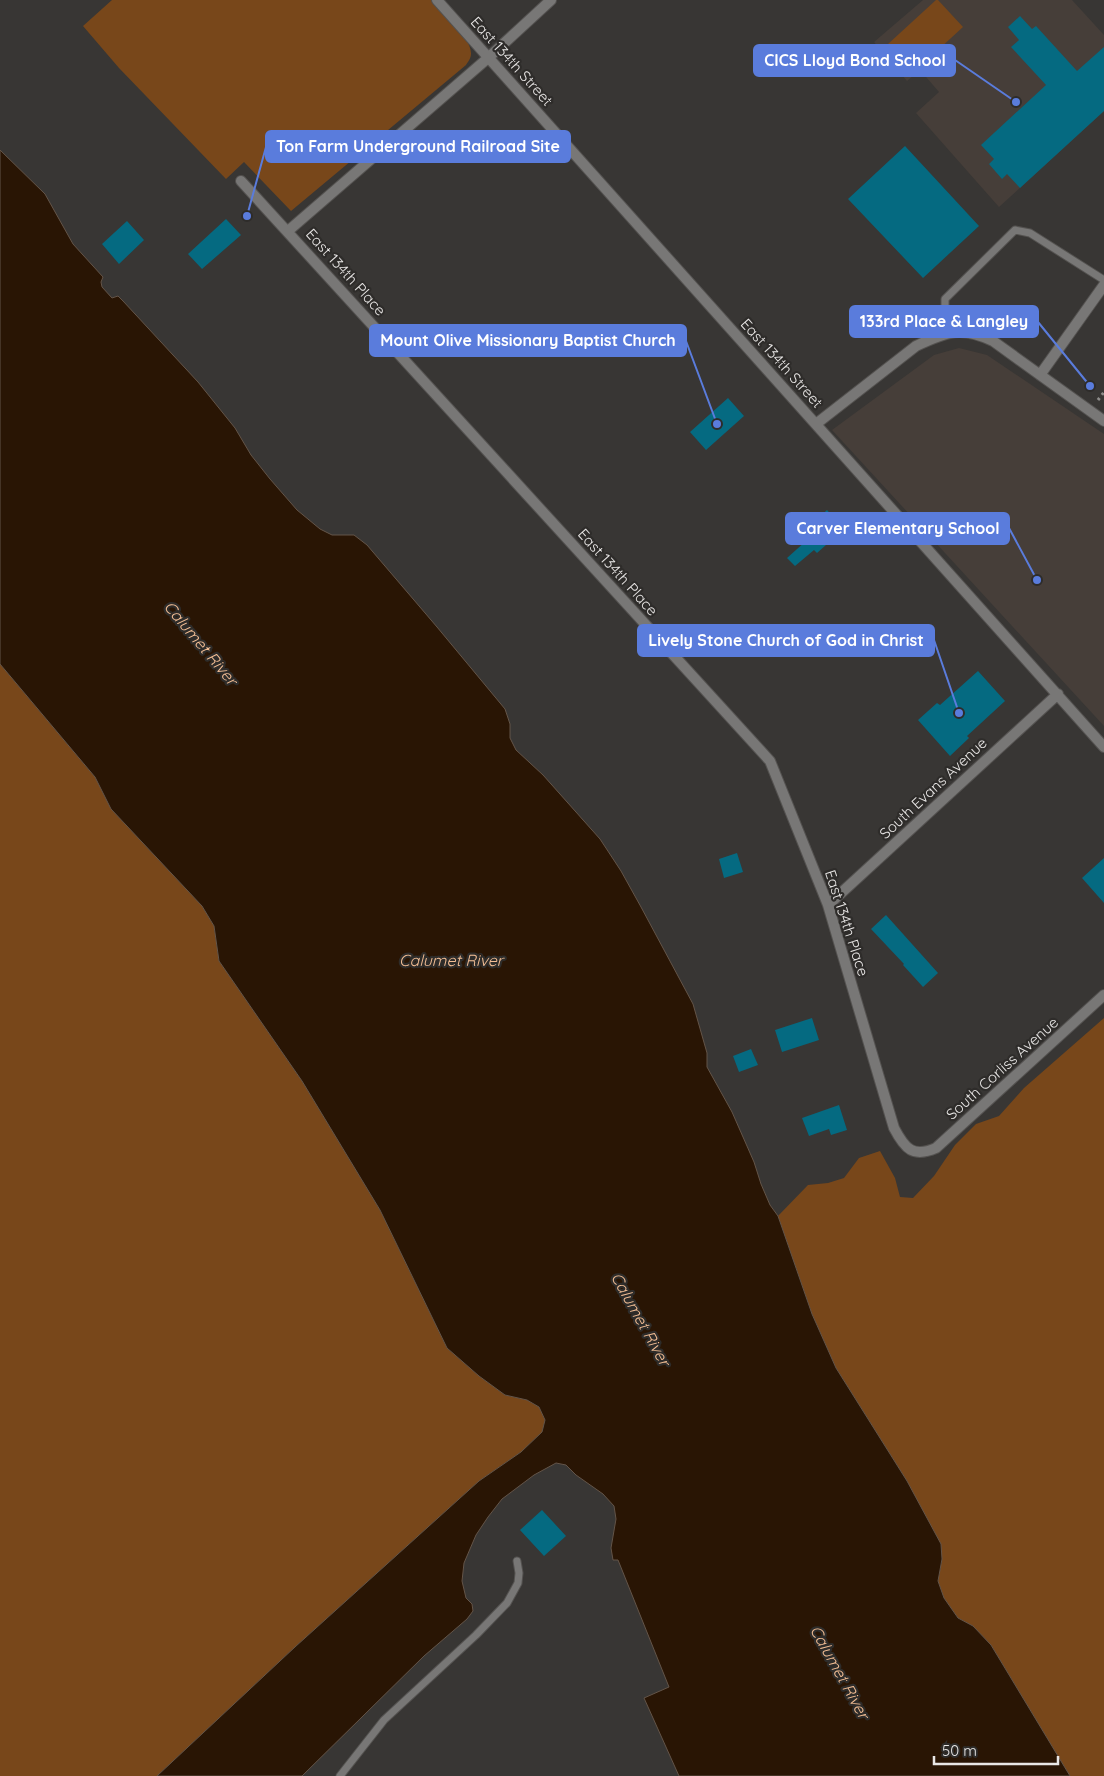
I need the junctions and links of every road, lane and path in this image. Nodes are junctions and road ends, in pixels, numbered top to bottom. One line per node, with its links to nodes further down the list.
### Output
1 (437, 0): 3 (street, East 134th Street)
2 (551, 0): 3 (street)
3 (488, 58): 5 (street); 13 (street, East 134th Street)
4 (241, 181): 5 (street, East 134th Place)
5 (288, 231): 16 (street, East 134th Place)
6 (1104, 280): 8 (lane)
7 (1104, 284): 9 (street)
8 (945, 334): 9 (street); 13 (street)
9 (1040, 376): 12 (street)
10 (1104, 392): 11 (path)
11 (1098, 400)
12 (1104, 421)
13 (816, 424): 14 (street, East 134th Street)
14 (1058, 694): 15 (street, East 134th Street); 16 (street, South Evans Avenue)
15 (1104, 747)
16 (828, 905): 18 (street, East 134th Place)
17 (1104, 996): 18 (street, South Corliss Avenue)
18 (915, 1153)
19 (516, 1561): 20 (lane)
20 (340, 1776)

